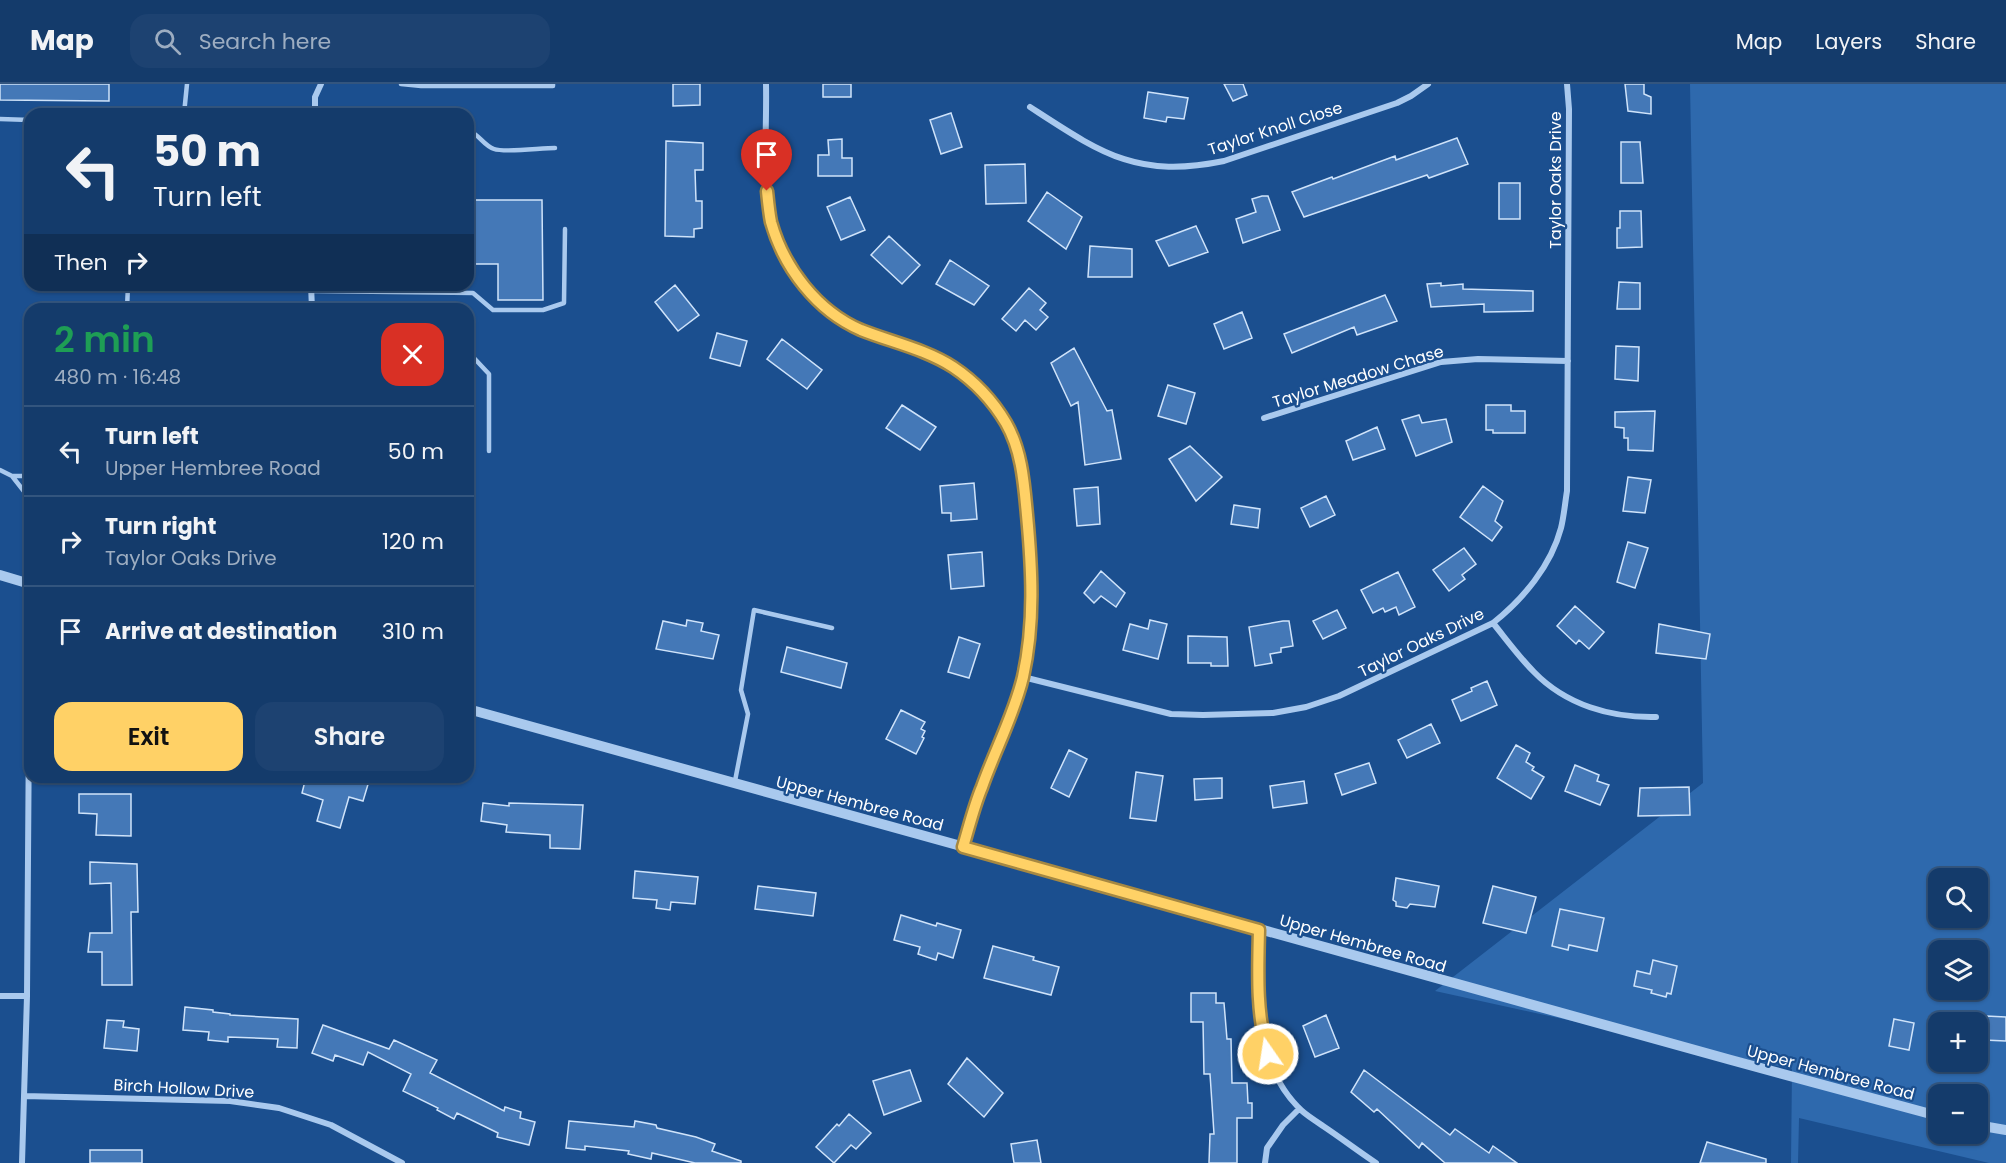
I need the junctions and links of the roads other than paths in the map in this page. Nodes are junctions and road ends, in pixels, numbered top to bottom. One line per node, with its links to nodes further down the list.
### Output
1 (187, 84): 9 (lane)
2 (321, 84): 10 (street)
3 (401, 84): 4 (lane)
4 (553, 84)
5 (766, 84): 30 (street)
6 (1428, 84): 8 (street, Taylor Knoll Close)
7 (1567, 84): 19 (street, Taylor Oaks Drive)
8 (1030, 107)
9 (185, 108)
10 (315, 108)
11 (0, 119): 12 (lane)
12 (24, 120)
13 (474, 133): 14 (lane)
14 (555, 148)
15 (565, 229): 17 (lane)
16 (353, 291): 17 (lane)
17 (367, 292)
18 (474, 359): 21 (lane)
19 (1568, 361): 20 (street, Taylor Meadow Chase); 28 (street, Taylor Oaks Drive)
20 (1264, 418)
21 (489, 452)
22 (0, 470): 23 (lane)
23 (12, 476): 24 (lane); 25 (lane)
24 (24, 477)
25 (24, 491)
26 (0, 575): 27 (street)
27 (24, 582)
28 (1493, 623): 30 (street, Taylor Oaks Drive); 32 (street)
29 (832, 628): 34 (lane)
30 (1023, 677): 35 (street)
31 (474, 711): 34 (street, Upper Hembree Road)
32 (1656, 717)
33 (29, 783): 38 (street)
34 (734, 784): 35 (street, Upper Hembree Road)
35 (963, 847): 36 (street, Upper Hembree Road)
36 (1259, 930): 40 (street); 41 (street, Upper Hembree Road)
37 (0, 996): 38 (street)
38 (27, 996): 39 (street)
39 (24, 1096): 44 (street); 45 (street, Birch Hollow Drive)
40 (1299, 1109): 46 (street); 47 (street)
41 (1928, 1113)
42 (1988, 1127): 43 (street)
43 (2006, 1130)
44 (22, 1163)
45 (402, 1163)
46 (1265, 1163)
47 (1376, 1163)

